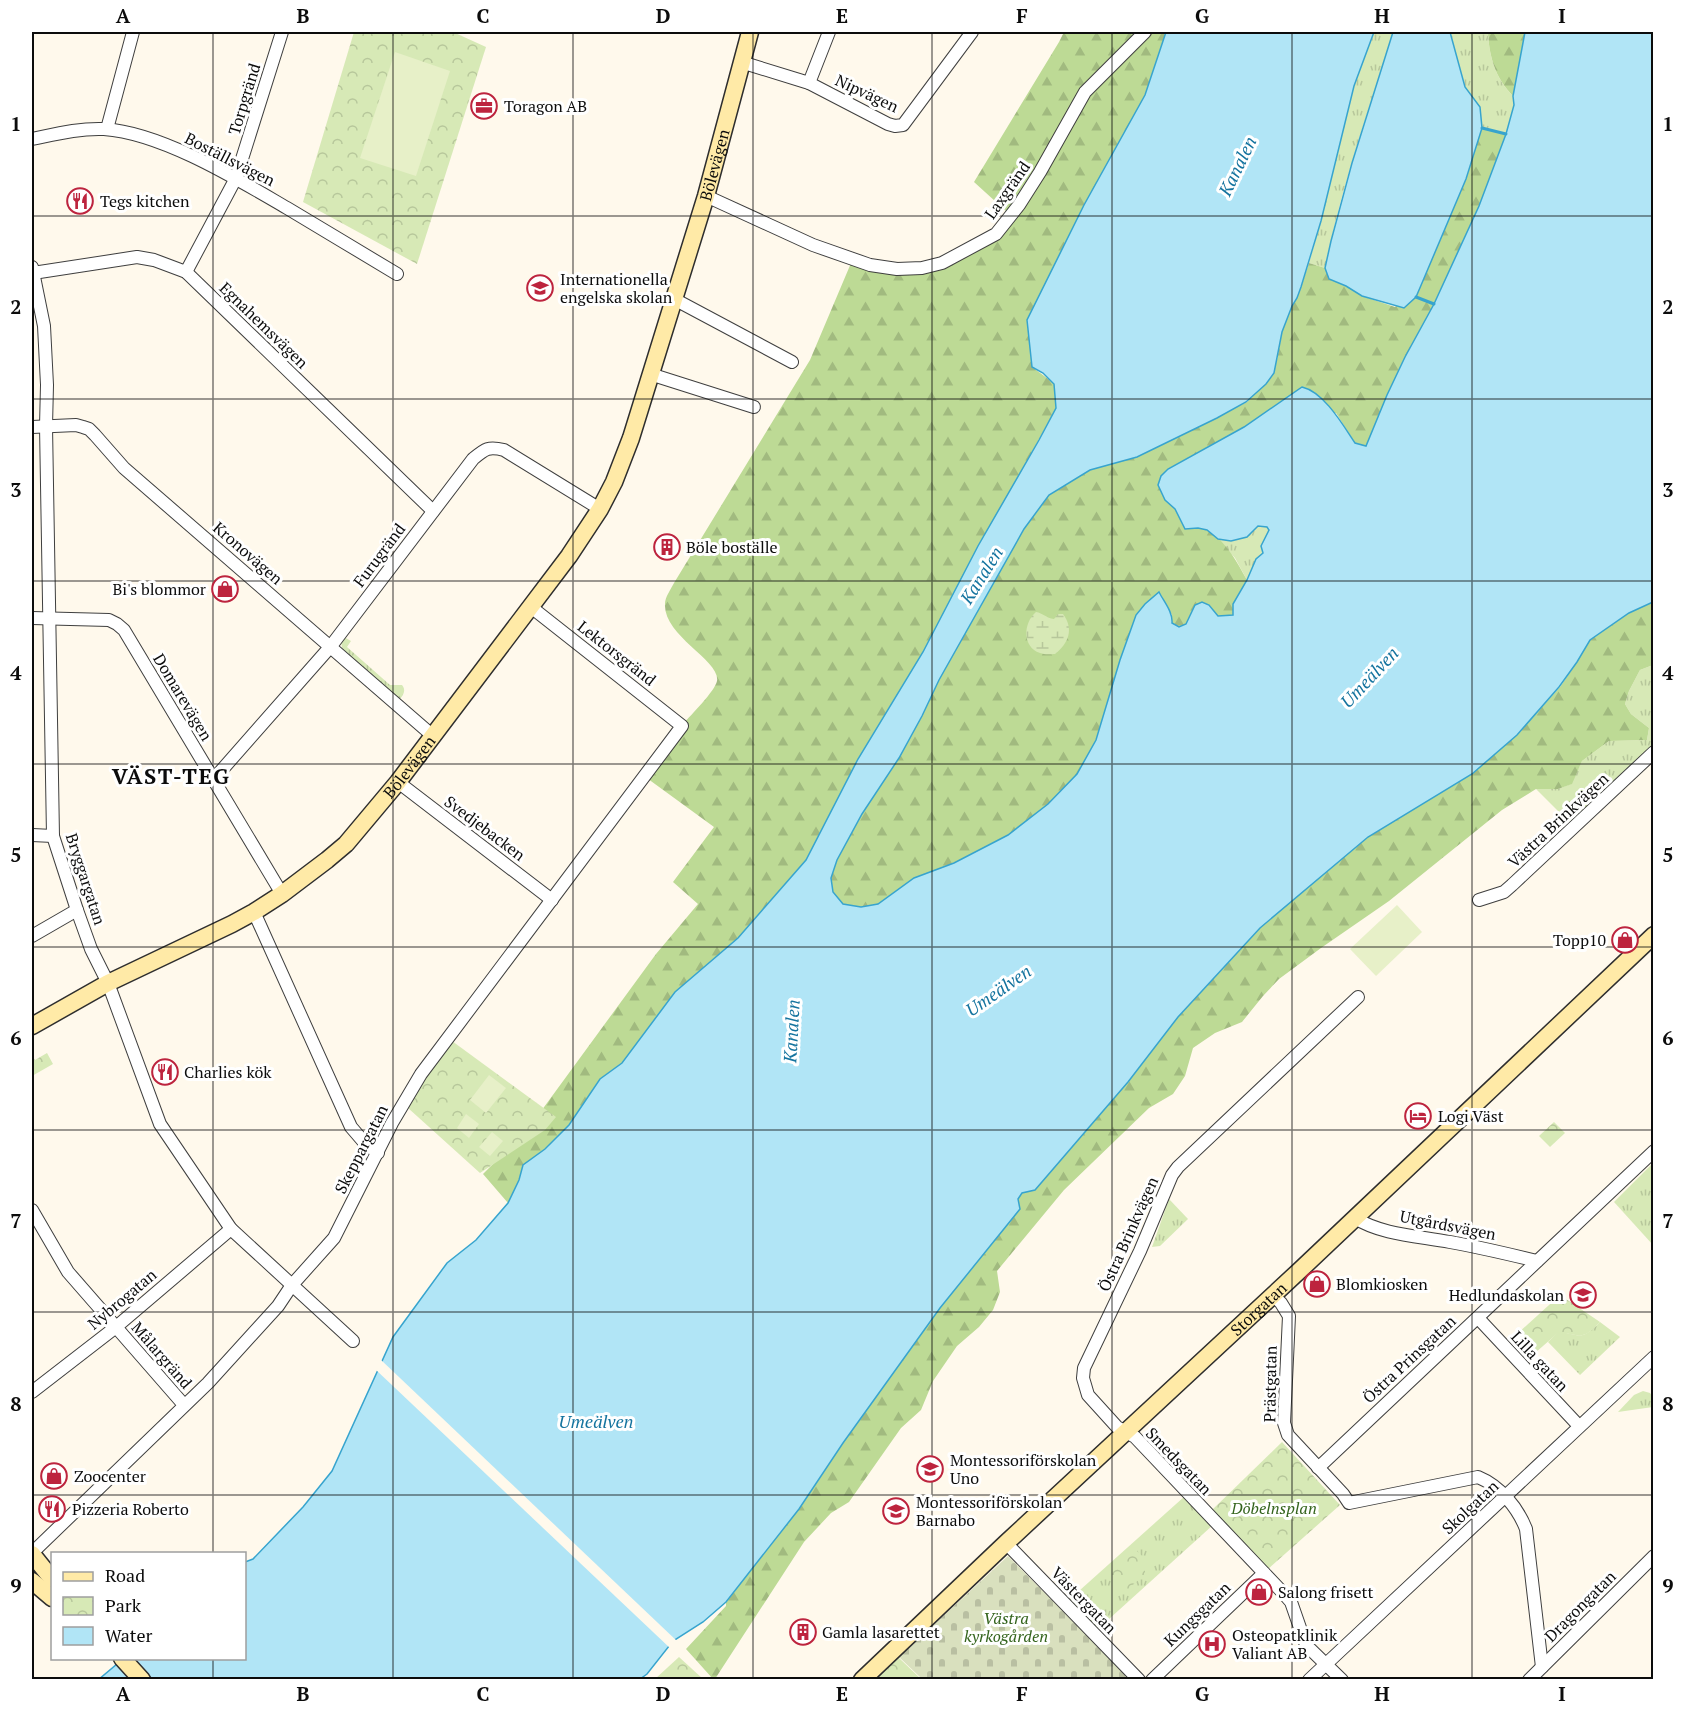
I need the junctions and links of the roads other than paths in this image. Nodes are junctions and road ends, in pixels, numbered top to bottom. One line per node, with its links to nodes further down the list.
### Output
1 (133, 32): 9 (street)
2 (282, 32): 11 (street, Torpgränd)
3 (750, 32): 7 (street, Bölevägen)
4 (829, 32): 8 (street)
5 (972, 32): 8 (street, Nipvägen)
6 (1145, 32): 12 (street, Laxgränd)
7 (741, 62): 8 (street, Nipvägen); 12 (street, Bölevägen)
8 (809, 83)
9 (106, 129): 10 (street, Boställsvägen); 11 (street, Boställsvägen)
10 (32, 139)
11 (236, 178): 14 (street, Torpgränd); 15 (street, Boställsvägen)
12 (706, 196): 16 (street, Bölevägen)
13 (32, 270): 14 (street, Egnahemsvägen); 20 (street, Bryggargatan)
14 (186, 272): 23 (street, Egnahemsvägen)
15 (397, 274)
16 (674, 299): 17 (street); 18 (street, Bölevägen)
17 (792, 362)
18 (650, 374): 19 (street); 22 (street, Bölevägen)
19 (754, 407)
20 (46, 426): 21 (street, Kronovägen); 26 (street, Bryggargatan); 27 (street, Kronovägen)
21 (32, 427)
22 (600, 509): 23 (street, Furugränd); 24 (street, Bölevägen)
23 (433, 511): 27 (street, Furugränd)
24 (531, 607): 28 (street, Lektorsgränd); 29 (street, Bölevägen)
25 (32, 618): 26 (street, Domarevägen)
26 (49, 618): 31 (street, Domarevägen); 34 (street, Bryggargatan)
27 (331, 646): 29 (street, Kronovägen); 31 (street, Furugränd)
28 (682, 726): 36 (street, Skeppargatan)
29 (433, 736): 32 (street, Bölevägen)
30 (1653, 752): 37 (street, Västra Brinkvägen)
31 (213, 780): 35 (street, Domarevägen)
32 (398, 782): 35 (street, Bölevägen); 36 (street, Svedjebacken)
33 (32, 835): 34 (street)
34 (53, 836): 38 (street, Bryggargatan)
35 (282, 894): 39 (street, Bölevägen)
36 (552, 900): 46 (street, Skeppargatan)
37 (1479, 900)
38 (77, 910): 41 (street); 42 (street, Bryggargatan)
39 (254, 912): 42 (street, Bölevägen); 46 (street)
40 (1653, 935): 48 (street, Storgatan)
41 (32, 936)
42 (108, 983): 44 (street, Bölevägen); 49 (street, Bryggargatan)
43 (1358, 997): 60 (street, Östra Brinkvägen)
44 (32, 1026)
45 (1653, 1150): 50 (street, Östra Prinsgatan)
46 (378, 1153): 51 (street, Skeppargatan)
47 (32, 1209): 54 (street, Målargränd)
48 (1355, 1218): 50 (street, Utgårdsvägen); 52 (street, Storgatan)
49 (231, 1229): 51 (street, Bryggargatan); 54 (street, Nybrogatan)
50 (1537, 1261): 53 (street, Östra Prinsgatan)
51 (292, 1285): 55 (street, Bryggargatan); 58 (street, Skeppargatan)
52 (1274, 1295): 60 (street, Storgatan); 61 (street, Prästgatan)
53 (1478, 1318): 59 (street, Lilla gatan); 61 (street, Östra Prinsgatan)
54 (116, 1327): 57 (street, Nybrogatan); 58 (street, Målargränd)
55 (353, 1341)
56 (1652, 1360): 59 (street, Skolgatan)
57 (32, 1392)
58 (184, 1405): 64 (street, Skeppargatan)
59 (1579, 1426): 62 (street, Skolgatan)
60 (1126, 1431): 63 (street, Storgatan); 66 (street, Smedsgatan)
61 (1318, 1468): 62 (street, Prästgatan)
62 (1505, 1496): 71 (street, Skolgatan); 72 (street)
63 (1006, 1543): 74 (street, Storgatan); 75 (street, Västergatan)
64 (32, 1553): 67 (street)
65 (1653, 1556): 72 (street, Dragongatan)
66 (1264, 1573): 71 (street, Smedsgatan); 76 (street, Kungsgatan)
67 (51, 1578)
68 (32, 1581): 69 (street)
69 (51, 1597)
70 (123, 1660): 73 (street)
71 (1326, 1663): 77 (street, Skolgatan); 78 (street, Smedsgatan)
72 (1542, 1666): 79 (street, Dragongatan)
73 (142, 1680)
74 (862, 1680)
75 (1139, 1680)
76 (1152, 1680)
77 (1309, 1680)
78 (1342, 1680)
79 (1529, 1680)

